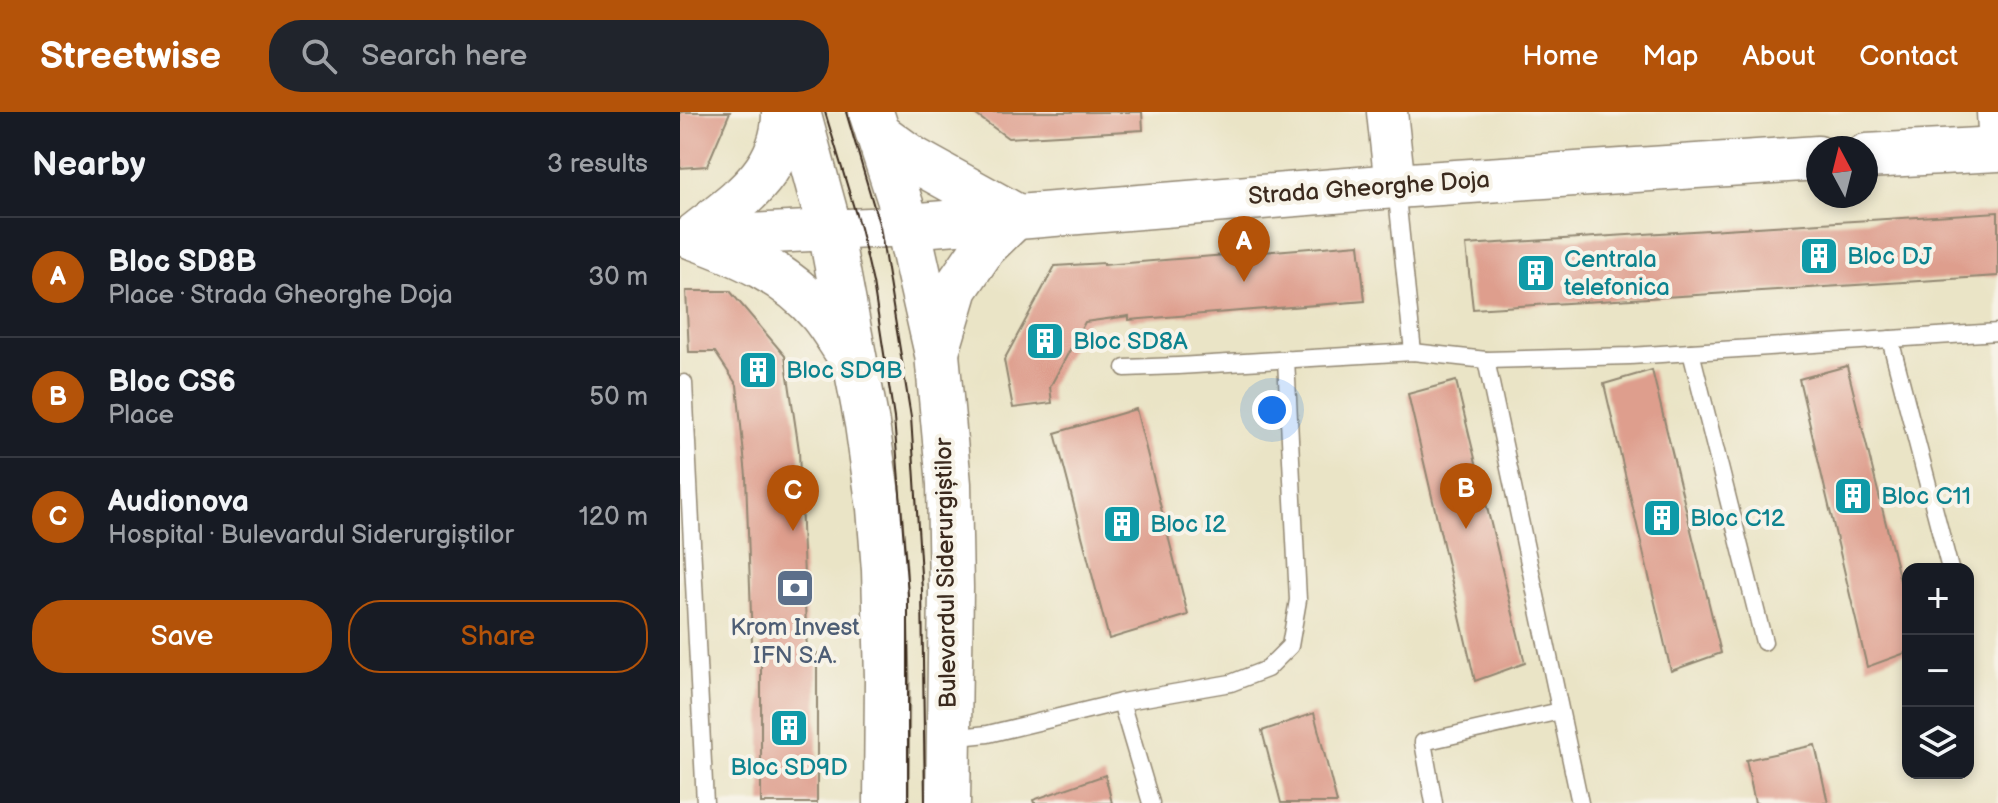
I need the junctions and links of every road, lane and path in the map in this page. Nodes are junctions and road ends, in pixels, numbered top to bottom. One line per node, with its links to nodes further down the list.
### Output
1 (784, 112): 12 (main road)
2 (798, 112): 11 (main road)
3 (1387, 112): 8 (street)
4 (876, 124): 9 (main road); 10 (main road, Bulevardul Siderurgiștilor)
5 (1995, 137): 6 (main road)
6 (1878, 154)
7 (1806, 159): 8 (main road, Strada Gheorghe Doja)
8 (1395, 186): 9 (main road, Strada Gheorghe Doja); 15 (lane)
9 (1016, 216): 10 (main road, Strada Gheorghe Doja); 17 (main road)
10 (908, 226): 11 (street, Strada Gheorghe Doja); 17 (main road, Bulevardul Siderurgiștilor)
11 (830, 230): 12 (street, Strada Gheorghe Doja); 20 (main road)
12 (686, 237): 20 (main road)
13 (1998, 332): 14 (lane)
14 (1890, 339): 16 (lane); 24 (lane)
15 (1413, 352): 18 (lane); 19 (lane)
16 (1691, 352): 19 (lane); 25 (lane)
17 (937, 354): 28 (main road, Bulevardul Siderurgiștilor)
18 (1286, 359): 21 (lane); 26 (lane)
19 (1486, 360): 27 (lane)
20 (856, 365): 30 (main road)
21 (1125, 368)
22 (684, 383): 23 (lane)
23 (685, 473): 29 (lane)
24 (1948, 563)
25 (1764, 642)
26 (1121, 702): 28 (lane); 32 (lane)
27 (1560, 711): 33 (lane); 34 (lane)
28 (949, 738): 31 (main road, Bulevardul Siderurgiștilor)
29 (705, 803)
30 (886, 803)
31 (948, 803)
32 (1151, 803)
33 (1434, 803)
34 (1580, 803)

